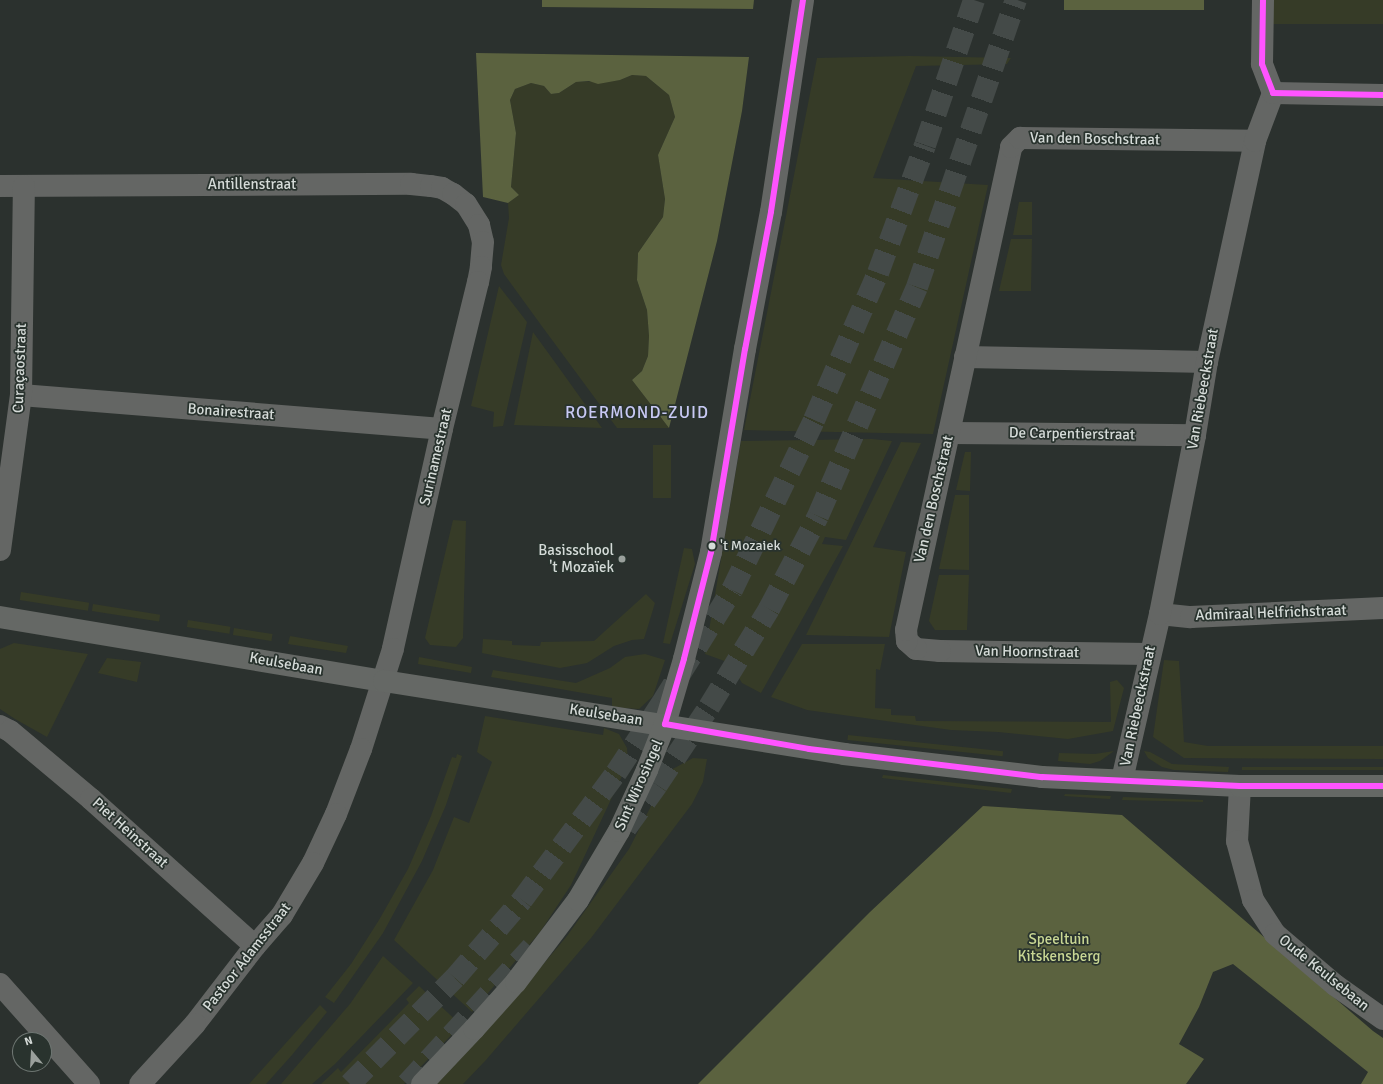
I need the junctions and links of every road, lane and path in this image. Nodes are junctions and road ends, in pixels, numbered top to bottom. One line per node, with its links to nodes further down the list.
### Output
1 (803, 0): 22 (street, Sint Wirosingel)
2 (1262, 0): 3 (street)
3 (1273, 93): 4 (street); 5 (street, Van Riebeeckstraat)
4 (1383, 95)
5 (1255, 141): 9 (street, Van den Boschstraat); 10 (street, Van Riebeeckstraat)
6 (0, 186): 7 (street, Antillenstraat)
7 (24, 186): 8 (street, Antillenstraat); 11 (street, Curaçaostraat)
8 (481, 233): 12 (street, Surinamestraat)
9 (965, 358): 10 (street); 13 (street, Van den Boschstraat)
10 (1207, 362): 14 (street, Van Riebeeckstraat)
11 (21, 396): 12 (street, Bonairestraat); 15 (street, Curaçaostraat)
12 (442, 429): 21 (street, Surinamestraat)
13 (949, 433): 14 (street, De Carpentierstraat); 19 (street, Van den Boschstraat)
14 (1196, 435): 17 (street, Van Riebeeckstraat)
15 (0, 550)
16 (1383, 608): 17 (street, Admiraal Helfrichstraat)
17 (1160, 614): 20 (street, Van Riebeeckstraat)
18 (0, 617): 21 (street, Keulsebaan)
19 (907, 641): 20 (street, Van Hoornstraat)
20 (1149, 654): 24 (street, Van Riebeeckstraat)
21 (384, 681): 22 (street, Keulsebaan); 27 (street, Pastoor Adamsstraat)
22 (665, 724): 24 (street, Keulsebaan); 32 (street, Sint Wirosingel)
23 (0, 726): 27 (street, Piet Heinstraat)
24 (1122, 780): 25 (street, Keulsebaan)
25 (1240, 786): 26 (street, Keulsebaan); 29 (street, Oude Keulsebaan)
26 (1383, 786)
27 (255, 946): 31 (street, Pastoor Adamsstraat)
28 (0, 984): 30 (street)
29 (1383, 1019)
30 (89, 1084)
31 (140, 1084)
32 (422, 1084)

